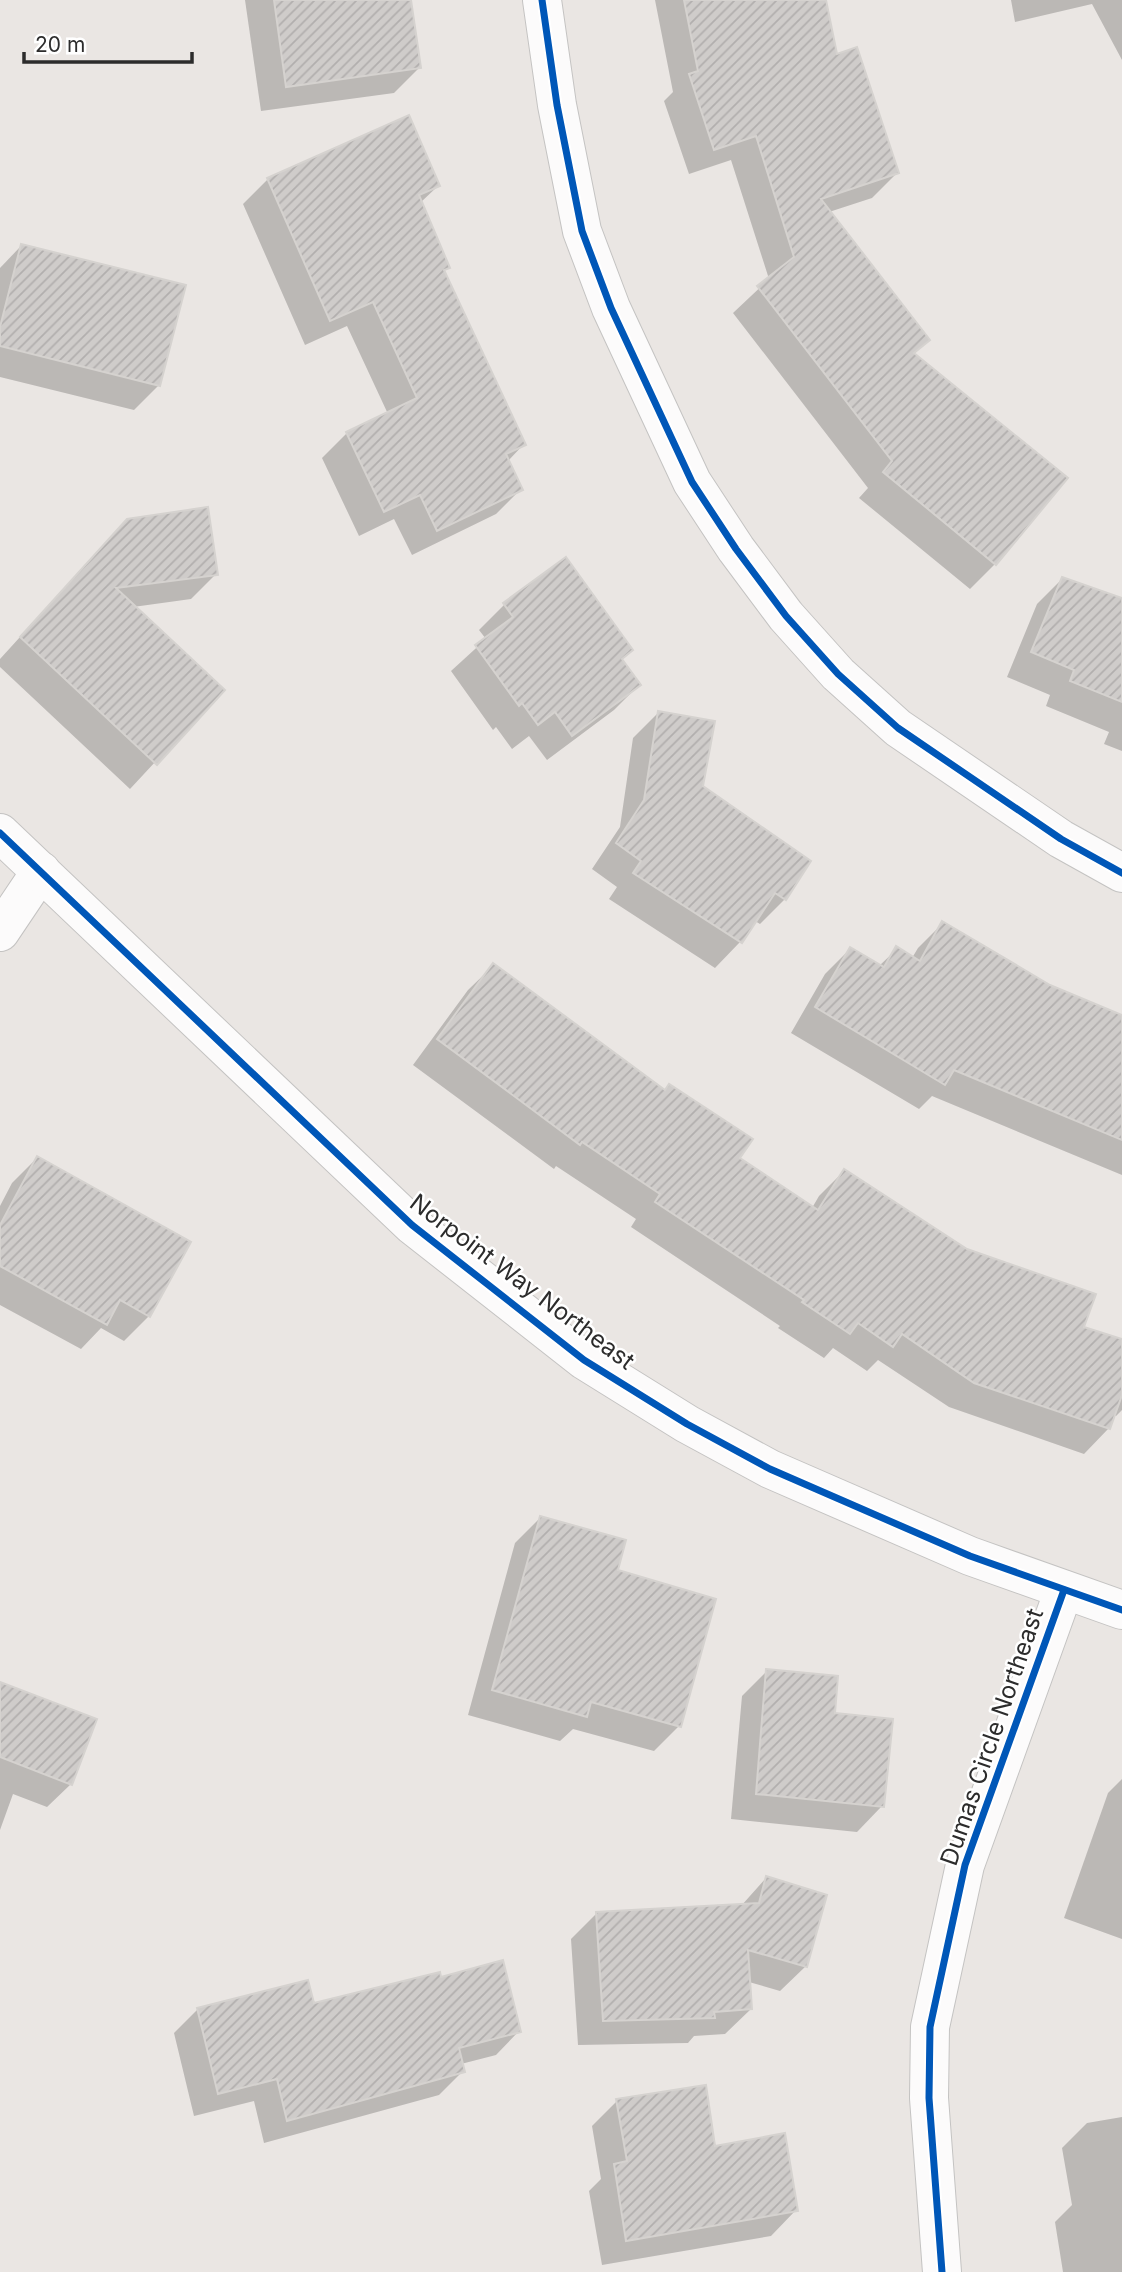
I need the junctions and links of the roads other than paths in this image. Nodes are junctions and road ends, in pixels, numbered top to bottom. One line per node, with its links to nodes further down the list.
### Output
1 (542, 0): 4 (street)
2 (0, 833): 3 (street, Norpoint Way Northeast)
3 (41, 871): 5 (street); 6 (street); 7 (street, Norpoint Way Northeast)
4 (1122, 873)
5 (0, 905)
6 (0, 932)
7 (1064, 1590): 8 (street, Norpoint Way Northeast); 9 (street, Dumas Circle Northeast)
8 (1122, 1610)
9 (942, 2272)

